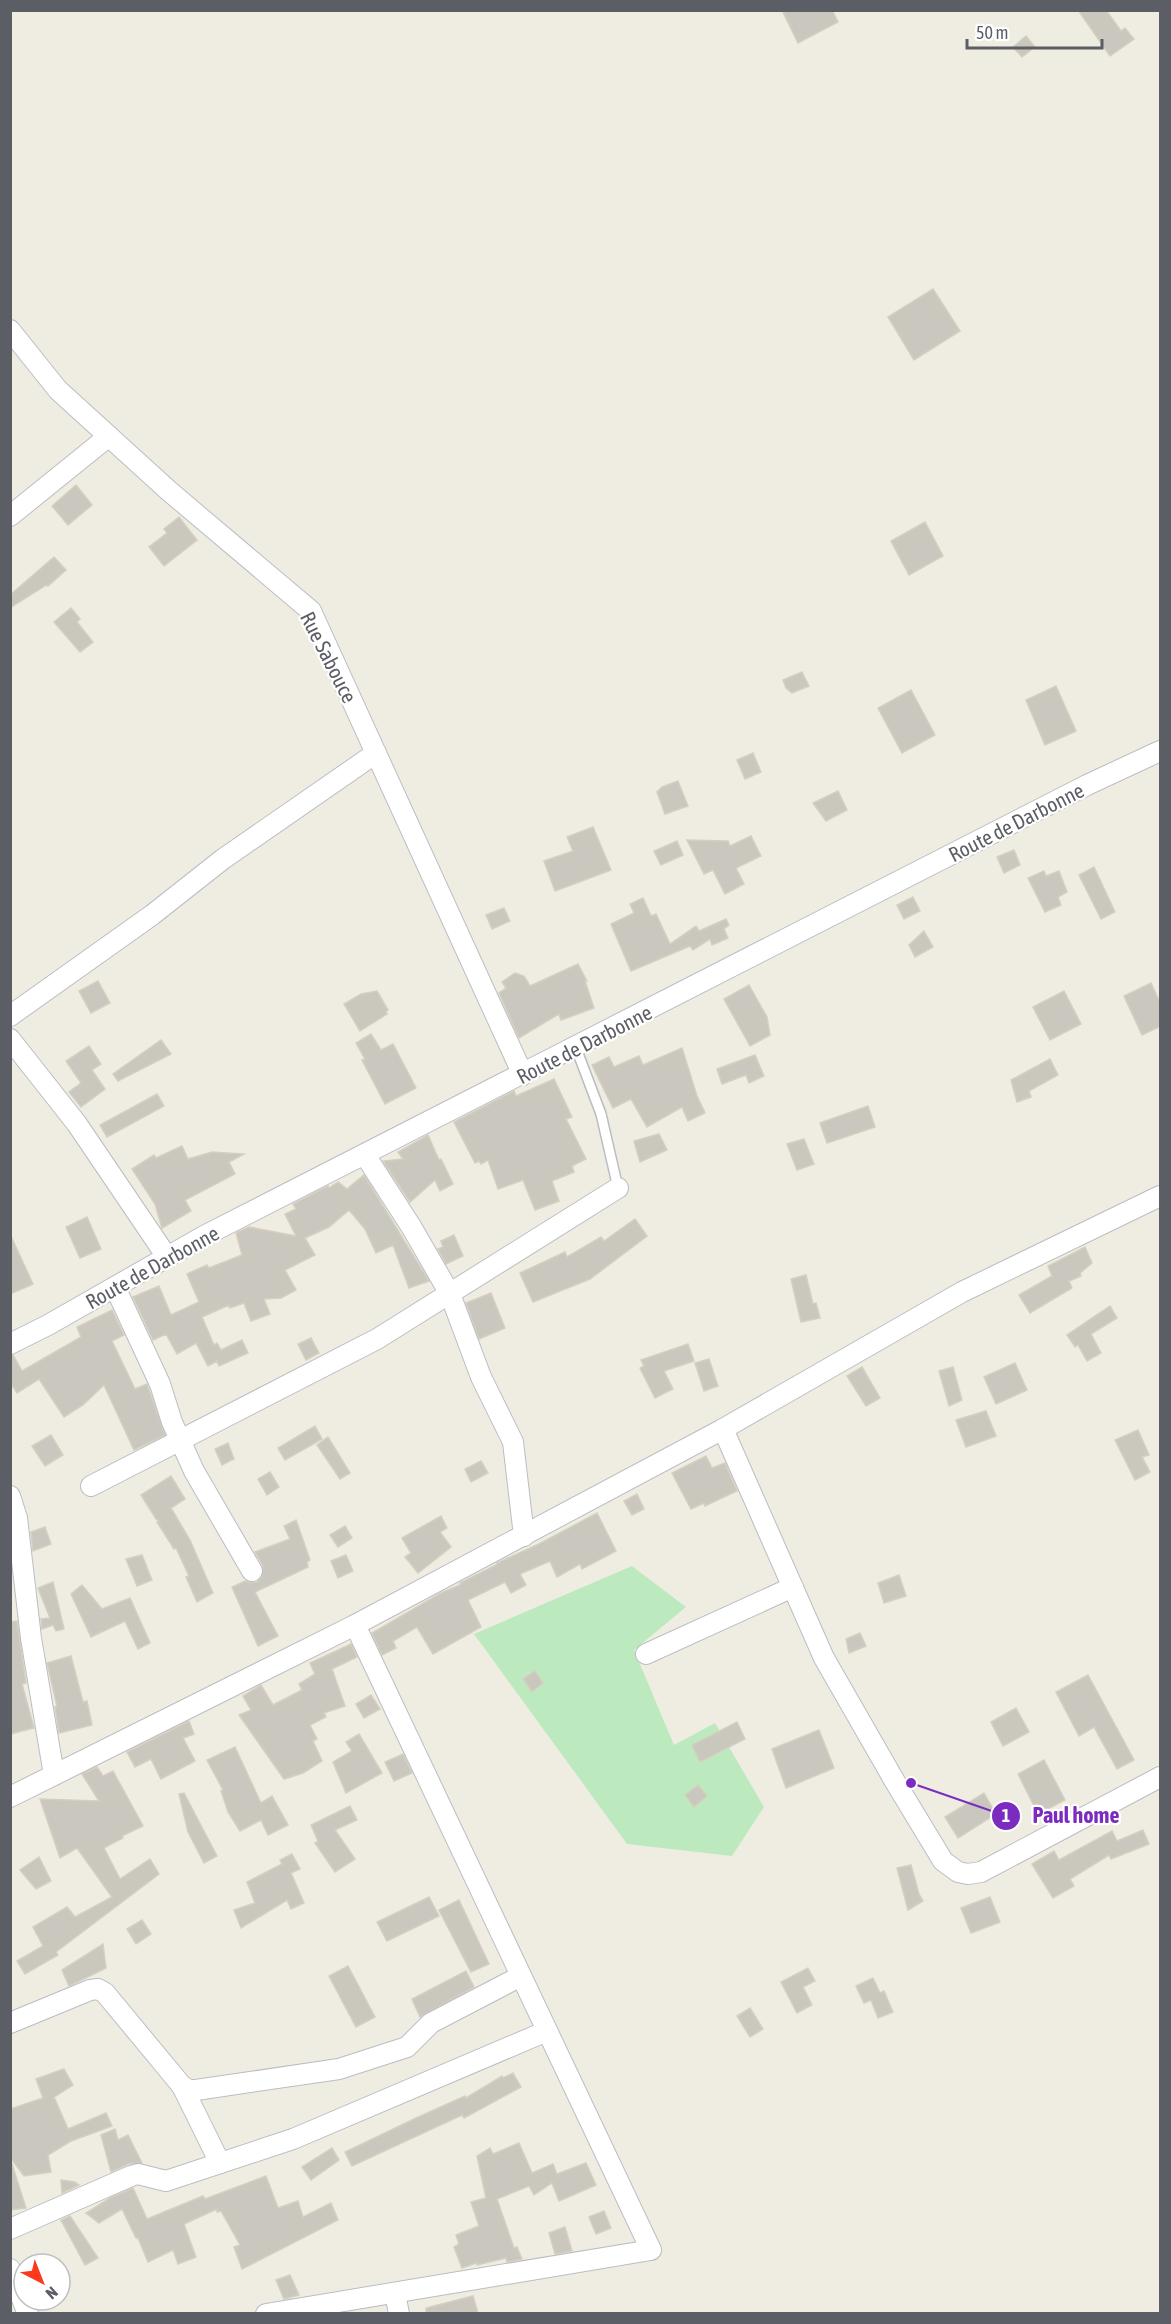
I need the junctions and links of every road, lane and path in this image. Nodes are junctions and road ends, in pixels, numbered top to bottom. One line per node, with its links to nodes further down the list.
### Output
1 (10, 330): 2 (street, Rue Sabouce)
2 (109, 436): 3 (street); 5 (street, Rue Sabouce)
3 (10, 516)
4 (1161, 751): 8 (street, Route de Darbonne)
5 (376, 753): 6 (street); 9 (street, Rue Sabouce)
6 (10, 1016)
7 (10, 1039): 13 (street)
8 (576, 1048): 9 (street, Route de Darbonne); 11 (lane)
9 (523, 1074): 10 (street, Route de Darbonne)
10 (364, 1155): 13 (street, Route de Darbonne); 15 (street)
11 (618, 1188): 15 (street)
12 (1161, 1196): 17 (street)
13 (167, 1257): 14 (street, Route de Darbonne)
14 (115, 1287): 16 (street, Route de Darbonne); 18 (street)
15 (450, 1294): 18 (street); 21 (street)
16 (10, 1344)
17 (723, 1429): 21 (street); 23 (street)
18 (181, 1440): 19 (street); 22 (street)
19 (91, 1486)
20 (10, 1496): 26 (street)
21 (524, 1536): 24 (street)
22 (252, 1571)
23 (793, 1587): 25 (street); 27 (street)
24 (355, 1625): 26 (street); 29 (street)
25 (646, 1654)
26 (54, 1775): 28 (street)
27 (1161, 1777)
28 (10, 1797)
29 (521, 1976): 31 (street); 32 (street)
30 (10, 2023): 32 (street)
31 (547, 2031): 33 (street); 36 (street)
32 (182, 2086): 33 (street)
33 (220, 2163): 34 (street)
34 (10, 2229)
35 (10, 2270): 37 (street)
36 (395, 2293): 38 (street); 39 (street)
37 (28, 2313)
38 (277, 2313)
39 (399, 2313)

